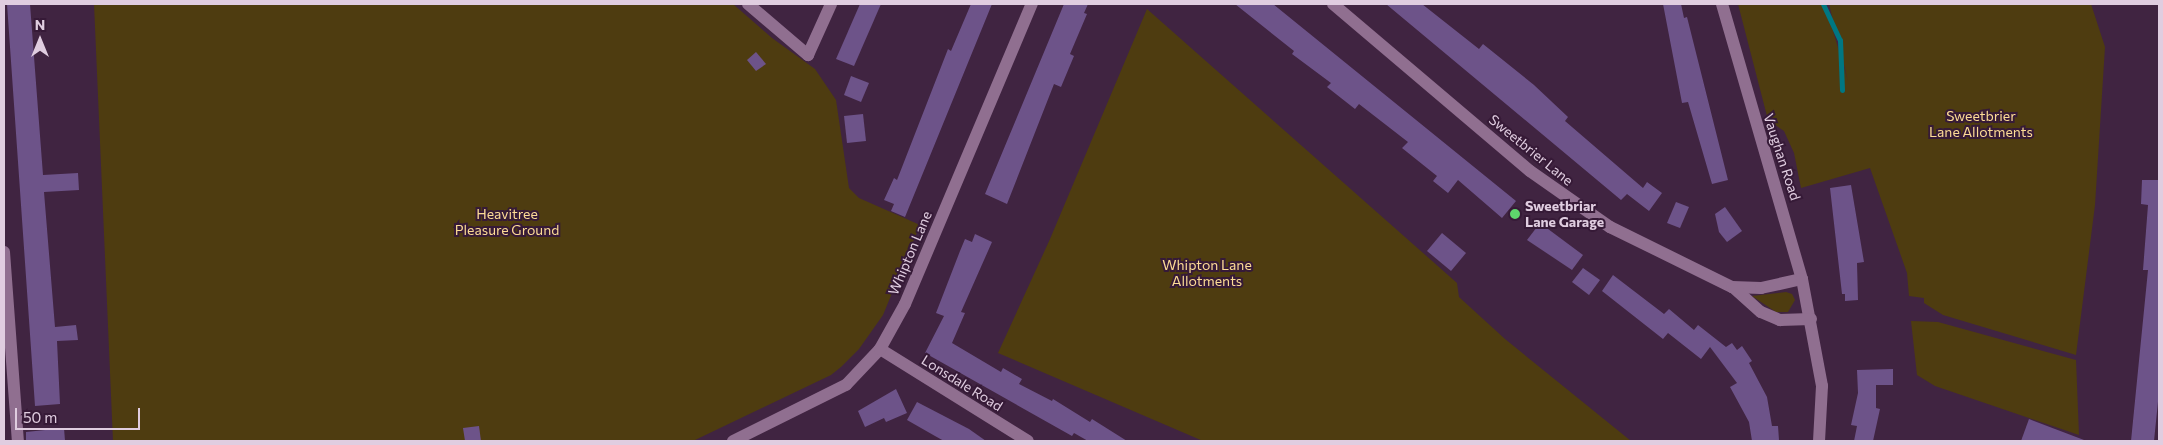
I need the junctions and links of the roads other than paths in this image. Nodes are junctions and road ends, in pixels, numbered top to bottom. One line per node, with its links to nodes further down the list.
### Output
1 (748, 4): 2 (street)
2 (831, 4)
3 (1032, 4): 10 (street, Whipton Lane)
4 (1333, 4): 8 (street, Sweetbrier Lane)
5 (1722, 4): 7 (street, Vaughan Road)
6 (4, 252): 11 (street)
7 (1802, 279): 8 (street, Sweetbrier Lane); 9 (street, Vaughan Road)
8 (1732, 286): 9 (street, Sweetbrier Lane)
9 (1811, 319): 15 (street)
10 (880, 349): 13 (street, Whipton Lane); 14 (street, Lonsdale Road)
11 (10, 426): 12 (street)
12 (18, 441)
13 (733, 441)
14 (1028, 441)
15 (1819, 441)

